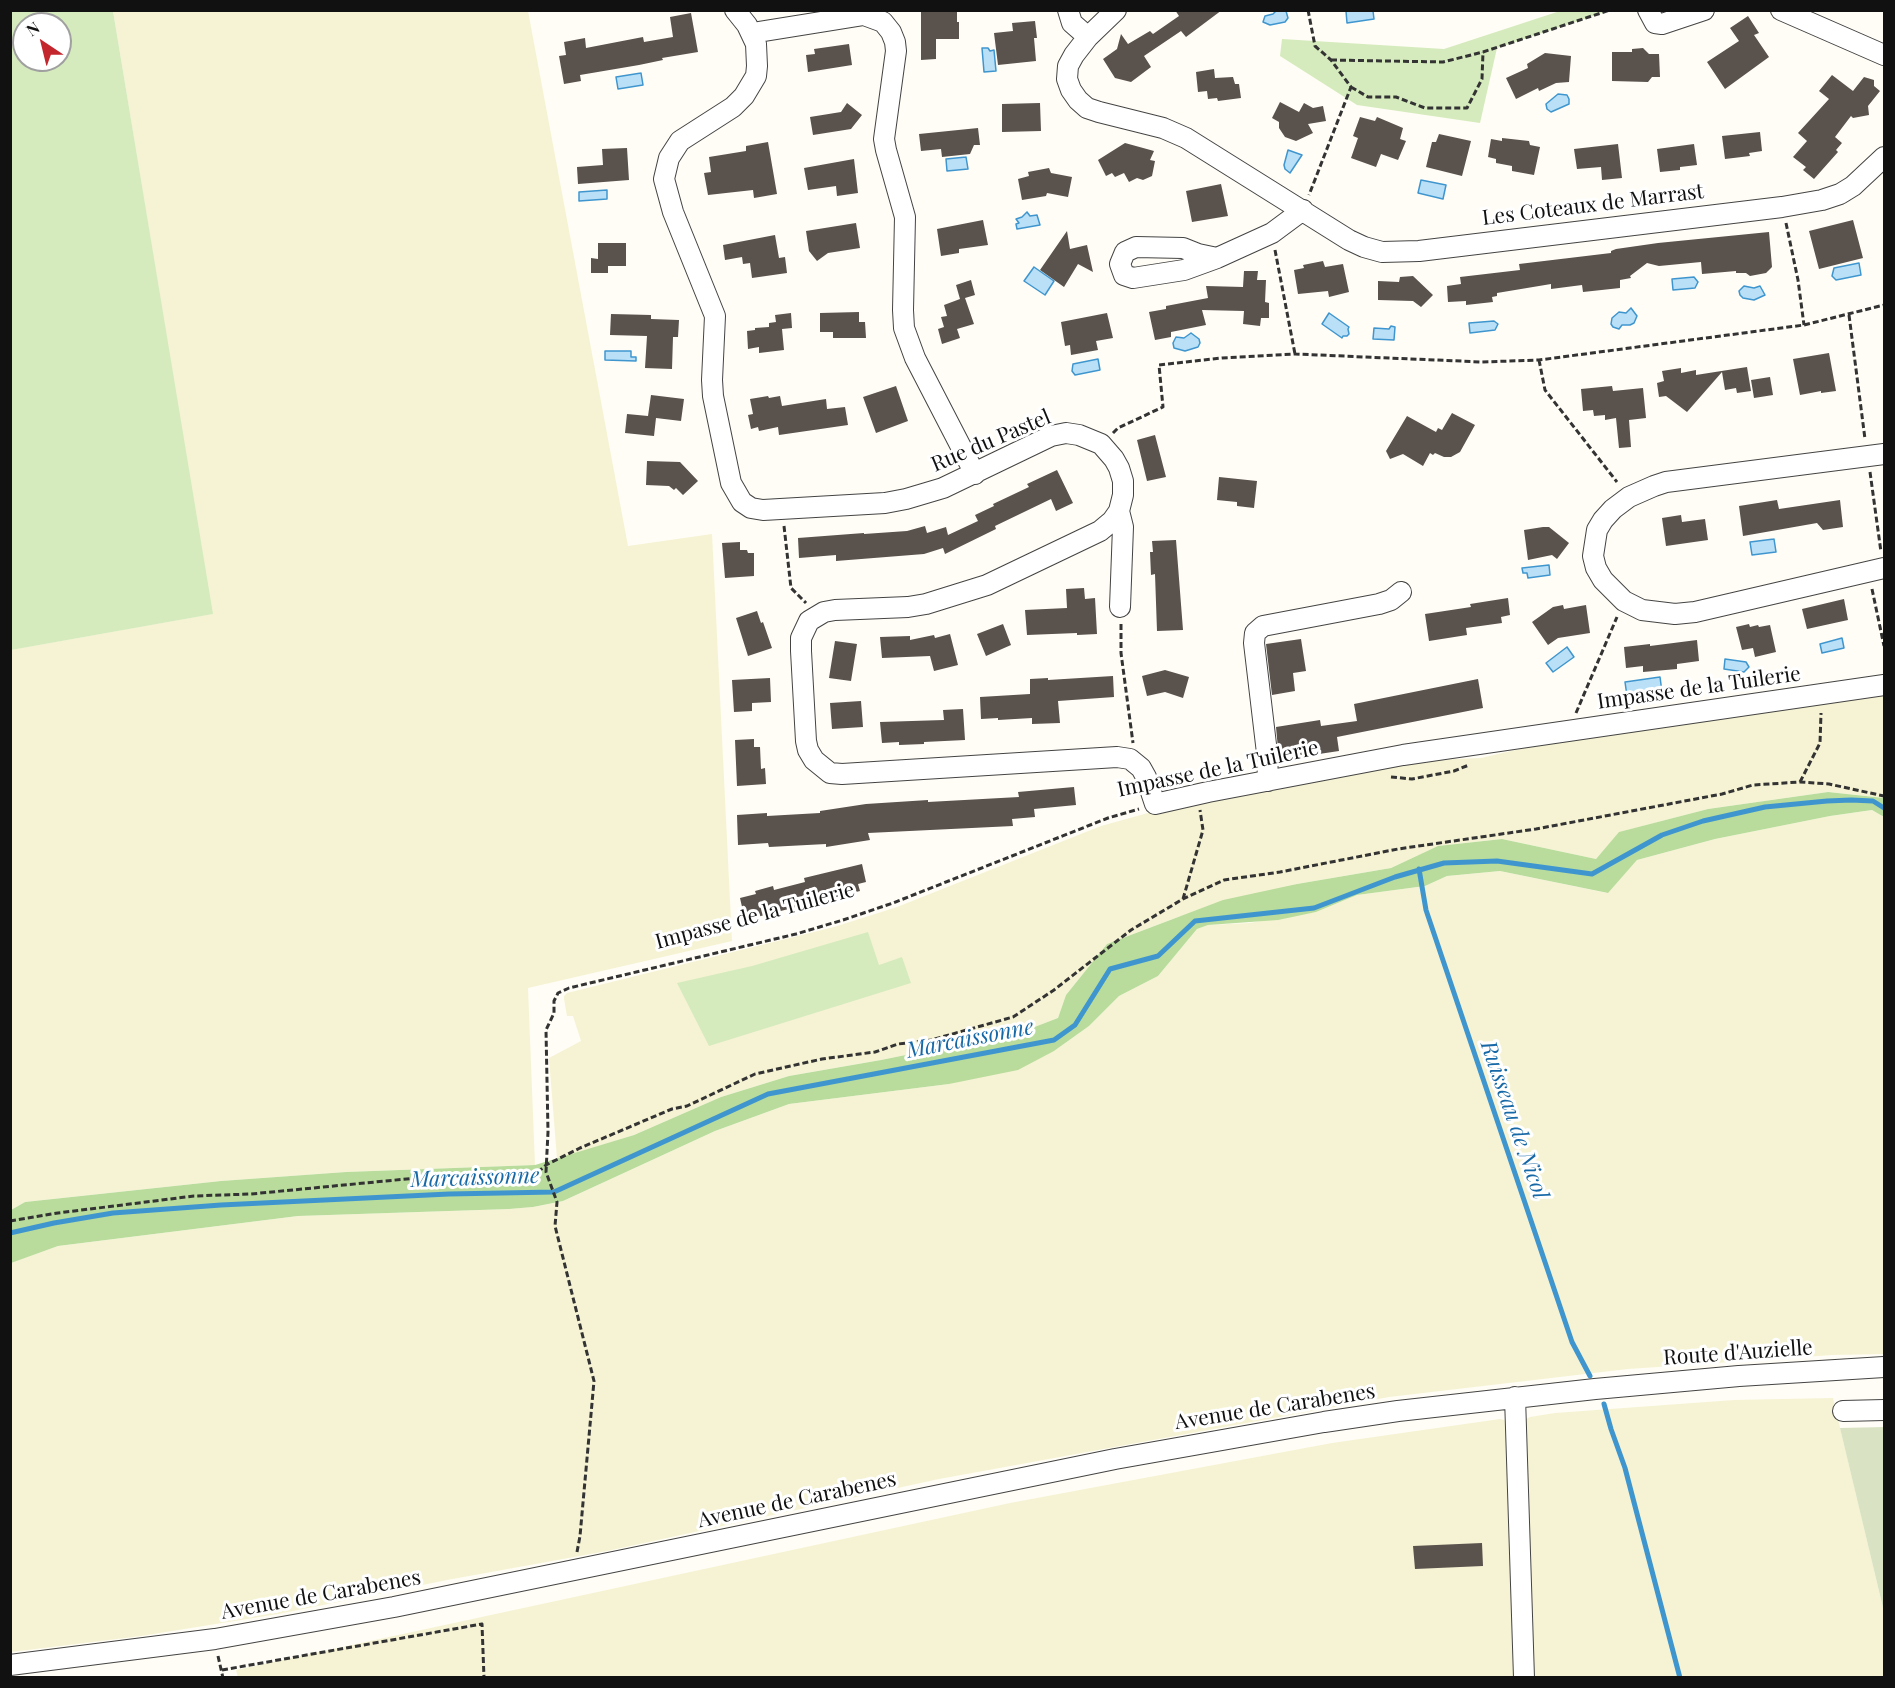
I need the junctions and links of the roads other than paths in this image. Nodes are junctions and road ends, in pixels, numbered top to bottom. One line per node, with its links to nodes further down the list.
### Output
1 (735, 10): 7 (street, Rue du Pastel)
2 (1068, 10): 8 (street)
3 (1116, 10): 8 (street, Les Coteaux de Marrast)
4 (1648, 10): 5 (street)
5 (1704, 10)
6 (1781, 10): 9 (street)
7 (752, 33): 14 (street); 14 (street, Rue du Pastel)
8 (1088, 37): 11 (street, Les Coteaux de Marrast)
9 (1884, 55)
10 (1884, 157): 11 (street, Les Coteaux de Marrast)
11 (1303, 210): 12 (street)
12 (1217, 258)
13 (1884, 454): 16 (street)
14 (975, 474): 15 (street, Rue du Pastel)
15 (1119, 511): 18 (street); 20 (street, Impasse de la Tuilerie)
16 (1879, 569)
17 (1401, 592): 20 (street)
18 (1120, 607)
19 (1884, 685): 20 (street, Impasse de la Tuilerie)
20 (1268, 781)
21 (1884, 1367): 22 (street, Route d'Auzielle)
22 (1595, 1389): 23 (street, Avenue de Carabenes)
23 (1515, 1397): 26 (street, Avenue de Carabenes); 27 (street)
24 (1884, 1410): 25 (street)
25 (1843, 1412)
26 (10, 1665)
27 (1524, 1677)

